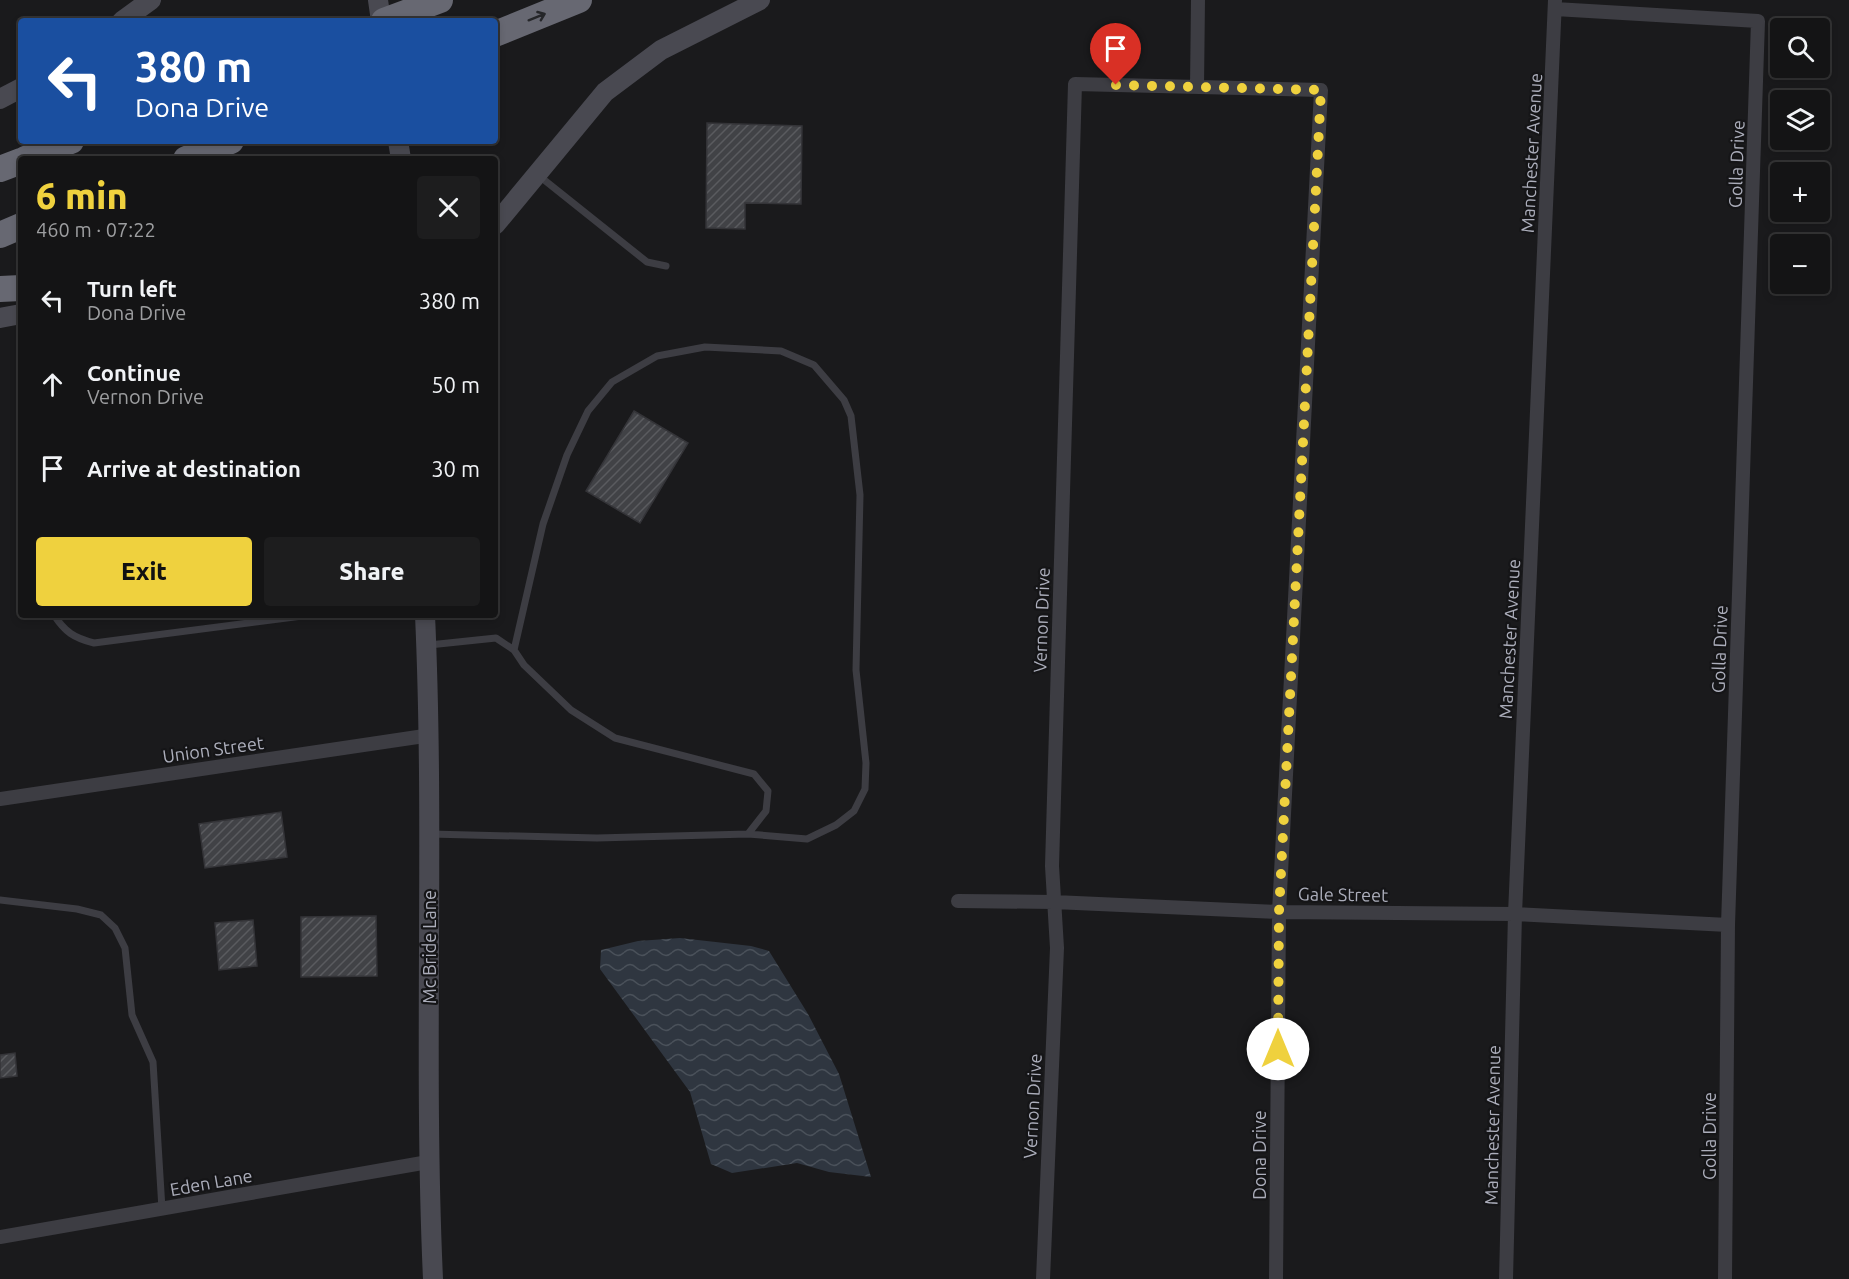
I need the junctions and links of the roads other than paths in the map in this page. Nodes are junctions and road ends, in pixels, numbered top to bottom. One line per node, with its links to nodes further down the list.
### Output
1 (151, 0): 8 (street)
2 (378, 0): 9 (street)
3 (440, 0): 10 (highway)
4 (579, 0): 11 (highway, one-way to 4)
5 (760, 0): 21 (street)
6 (1198, 0): 12 (street)
7 (1555, 4): 43 (street, Manchester Avenue); 44 (street, Golla Drive)
8 (126, 18)
9 (382, 18)
10 (391, 18)
11 (498, 33)
12 (1197, 87): 41 (street, Vernon Drive); 42 (street, Dona Drive)
13 (18, 90): 14 (street)
14 (0, 99)
15 (64, 144): 17 (highway)
16 (224, 144): 18 (highway)
17 (34, 156)
18 (194, 156)
19 (18, 162): 20 (highway)
20 (0, 169)
21 (538, 175): 22 (street); 25 (lane)
22 (498, 222)
23 (18, 227): 24 (highway)
24 (0, 235)
25 (666, 266)
26 (18, 288): 27 (highway)
27 (0, 289)
28 (18, 315): 29 (street)
29 (0, 318)
30 (56, 618): 31 (lane)
31 (288, 618)
32 (425, 618): 33 (street, Mc Bride Lane)
33 (426, 646): 34 (lane); 35 (street, Mc Bride Lane)
34 (514, 650): 38 (lane); 38 (lane)
35 (430, 735): 36 (street, Union Street); 37 (street, Mc Bride Lane)
36 (0, 799)
37 (430, 834): 38 (lane); 45 (street, Mc Bride Lane)
38 (748, 834)
39 (0, 900): 46 (lane)
40 (958, 901): 41 (street, Gale Street)
41 (1054, 902): 42 (street, Gale Street); 49 (street, Vernon Drive)
42 (1279, 912): 43 (street, Gale Street); 50 (street, Dona Drive)
43 (1515, 914): 44 (street, Gale Street); 51 (street, Manchester Avenue)
44 (1728, 925): 52 (street, Golla Drive)
45 (428, 1162): 46 (street, Eden Lane); 48 (street, Mc Bride Lane)
46 (162, 1209): 47 (street, Eden Lane)
47 (0, 1237)
48 (433, 1279)
49 (1042, 1279)
50 (1276, 1279)
51 (1506, 1279)
52 (1725, 1279)

